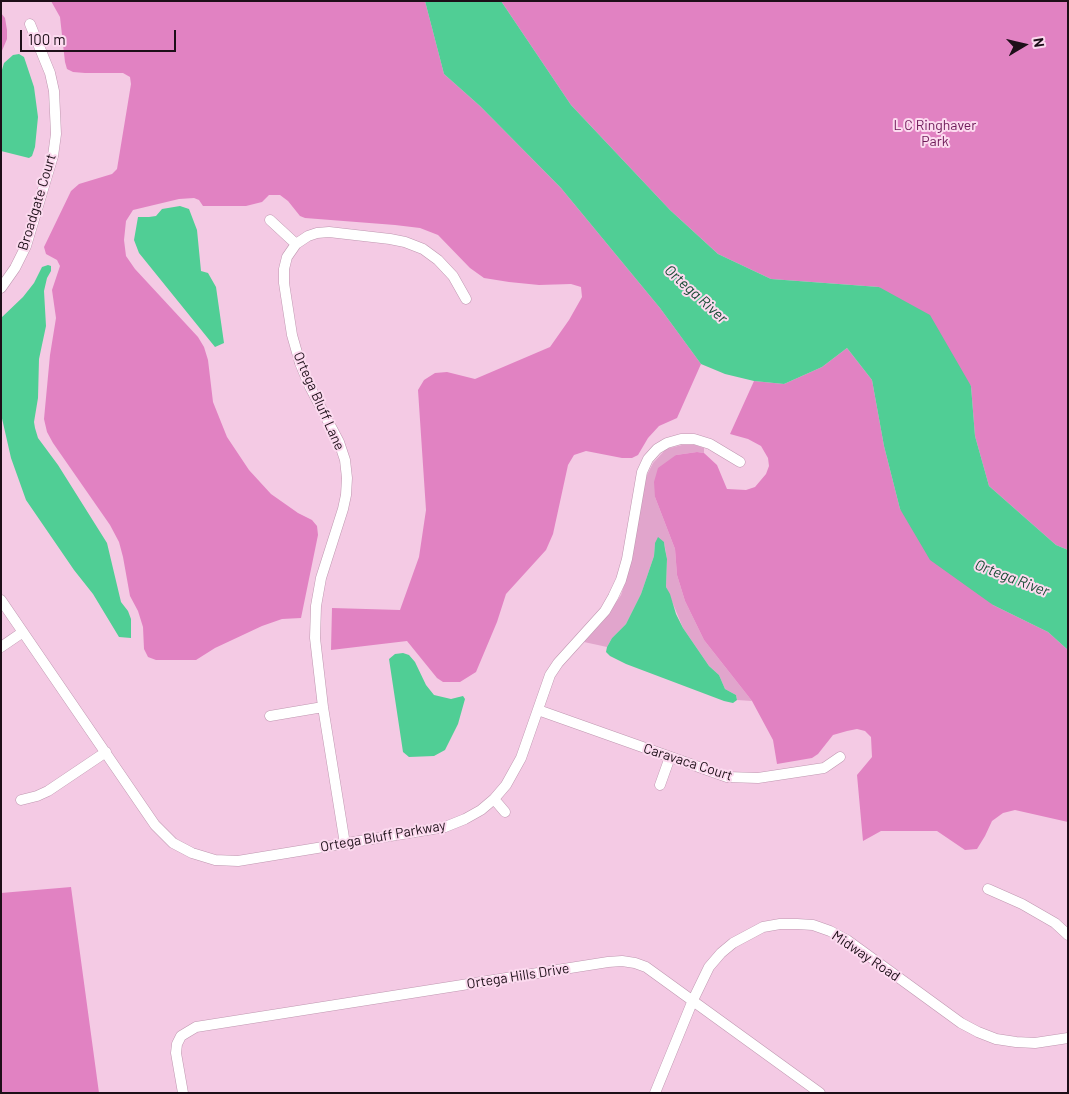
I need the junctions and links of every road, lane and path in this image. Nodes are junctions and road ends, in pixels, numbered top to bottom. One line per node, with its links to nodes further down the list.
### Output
1 (30, 24): 4 (street, Broadgate Court)
2 (270, 220): 3 (street)
3 (296, 244): 5 (street); 10 (street, Ortega Bluff Lane)
4 (1, 288)
5 (466, 299)
6 (740, 462): 11 (street, Ortega Bluff Parkway)
7 (1, 600): 8 (street, Ortega Bluff Parkway)
8 (23, 632): 9 (street); 13 (street, Ortega Bluff Parkway)
9 (1, 647)
10 (323, 707): 12 (street); 20 (street, Ortega Bluff Lane)
11 (538, 710): 15 (street, Caravaca Court); 17 (street, Ortega Bluff Parkway)
12 (270, 716)
13 (106, 752): 18 (street); 20 (street, Ortega Bluff Parkway)
14 (840, 756): 15 (street, Caravaca Court)
15 (670, 757): 16 (street)
16 (660, 786)
17 (494, 799): 19 (street); 20 (street, Ortega Bluff Parkway)
18 (21, 800)
19 (505, 812)
20 (345, 844)
21 (988, 889): 22 (street)
22 (1068, 935)
23 (693, 1000): 24 (street, Midway Road); 25 (street, Ortega Hills Drive); 26 (street, Midway Road); 27 (street, Ortega Hills Drive)
24 (1068, 1038)
25 (183, 1093)
26 (654, 1093)
27 (820, 1093)

